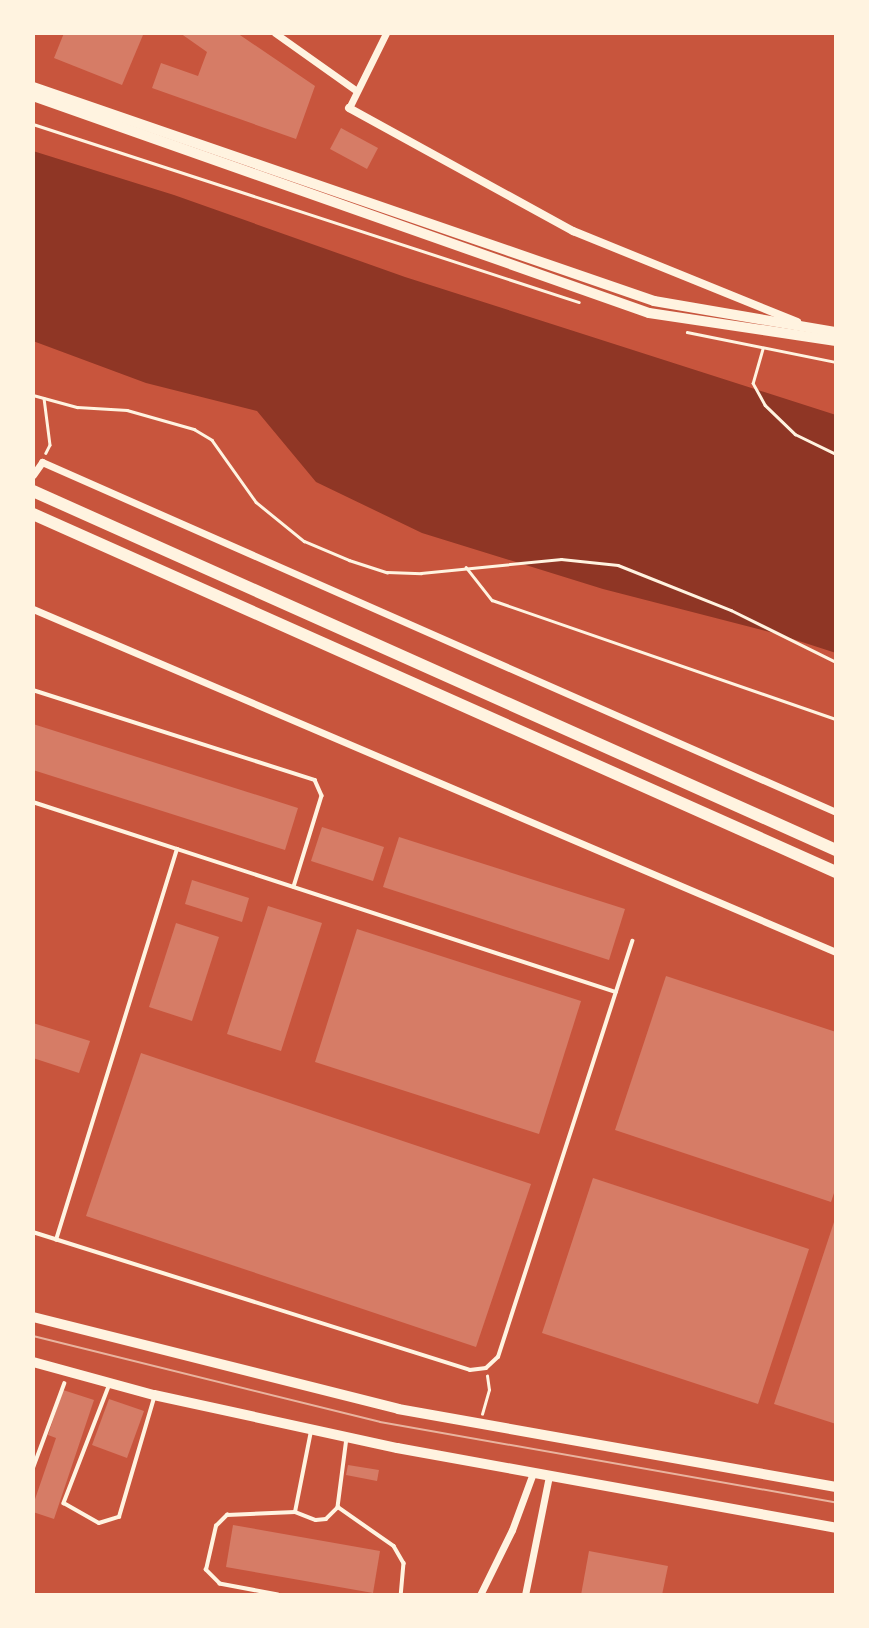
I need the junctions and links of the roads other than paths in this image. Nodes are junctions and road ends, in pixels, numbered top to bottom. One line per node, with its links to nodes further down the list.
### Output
1 (275, 33): 4 (street)
2 (386, 33): 4 (street)
3 (33, 87): 7 (main road)
4 (357, 91): 6 (street)
5 (33, 96): 9 (main road)
6 (349, 108): 7 (street)
7 (804, 325): 8 (main road)
8 (836, 332)
9 (836, 341)
10 (33, 458): 11 (lane)
11 (42, 462): 12 (street); 18 (street)
12 (33, 475)
13 (35, 492): 20 (highway)
14 (33, 514): 21 (highway)
15 (33, 609): 24 (street)
16 (33, 690): 22 (lane)
17 (33, 803): 19 (lane)
18 (836, 812)
19 (177, 849): 22 (lane); 27 (lane)
20 (836, 850)
21 (836, 872)
22 (294, 887): 25 (lane)
23 (632, 941): 25 (lane)
24 (836, 952)
25 (616, 992): 27 (lane)
26 (33, 1232): 27 (lane)
27 (56, 1240)
28 (33, 1317): 38 (main road)
29 (33, 1362): 30 (main road)
30 (110, 1383): 32 (main road); 32 (lane)
31 (64, 1384): 35 (lane)
32 (154, 1395): 33 (main road)
33 (311, 1429): 34 (main road); 40 (lane)
34 (348, 1437): 36 (main road); 39 (lane)
35 (33, 1468)
36 (533, 1473): 37 (main road); 44 (street)
37 (549, 1476): 41 (main road); 45 (street)
38 (836, 1487)
39 (338, 1507): 40 (lane); 43 (lane)
40 (295, 1512): 42 (lane)
41 (836, 1528)
42 (278, 1595)
43 (401, 1595)
44 (480, 1595)
45 (525, 1595)

